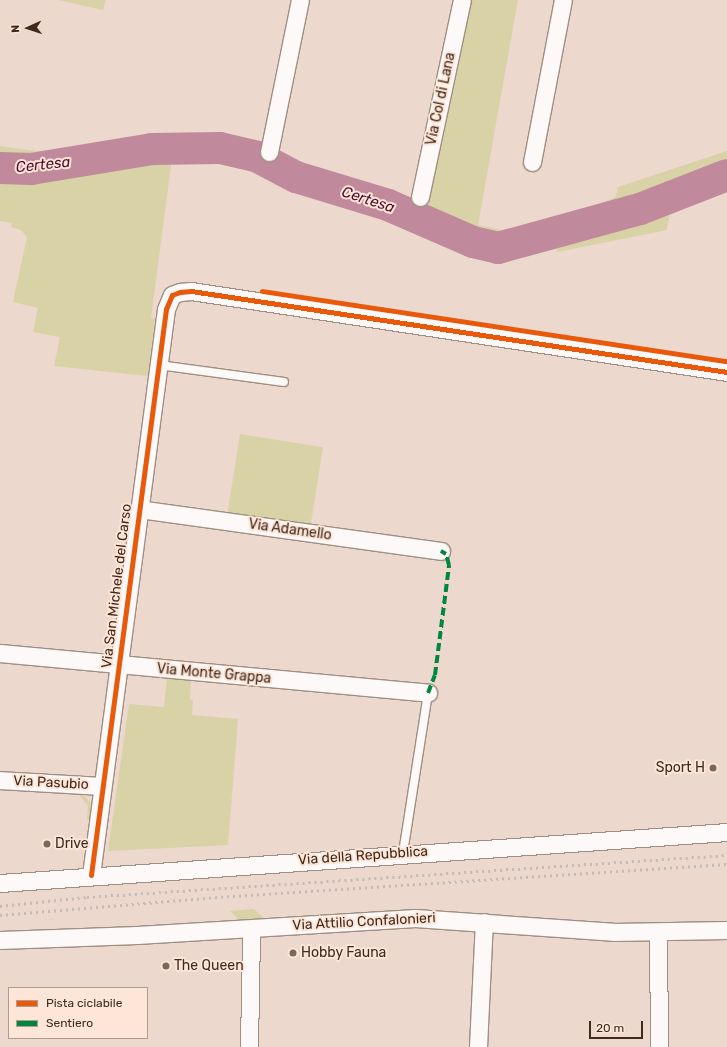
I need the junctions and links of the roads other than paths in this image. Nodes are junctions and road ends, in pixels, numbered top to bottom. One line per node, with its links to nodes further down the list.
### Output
1 (300, 0): 4 (street)
2 (462, 0): 6 (street, Via Col di Lana)
3 (563, 0): 5 (street)
4 (270, 152)
5 (532, 162)
6 (420, 197)
7 (158, 365): 8 (street, Via San Michele del Carso); 9 (lane); 10 (street, Via San Michele del Carso)
8 (727, 372)
9 (284, 382)
10 (139, 509): 11 (street, Via Adamello); 13 (street, Via San Michele del Carso)
11 (442, 551)
12 (0, 653): 13 (street, Via Monte Grappa)
13 (119, 665): 14 (street, Via Monte Grappa); 16 (street, Via San Michele del Carso)
14 (428, 693): 18 (lane)
15 (0, 780): 16 (street, Via Pasubio)
16 (102, 786): 19 (street, Via San Michele del Carso)
17 (727, 832): 18 (street, Via della Repubblica)
18 (403, 853): 19 (street, Via della Repubblica)
19 (92, 875): 20 (street, Via della Repubblica)
20 (0, 883)
21 (484, 922): 22 (street, Via Attilio Confalonieri); 24 (street, Via Attilio Confalonieri); 27 (street)
22 (251, 929): 25 (street, Via Attilio Confalonieri); 26 (street)
23 (727, 930): 24 (street, Via Attilio Confalonieri)
24 (658, 933): 28 (street)
25 (0, 940)
26 (249, 1047)
27 (478, 1047)
28 (659, 1047)

